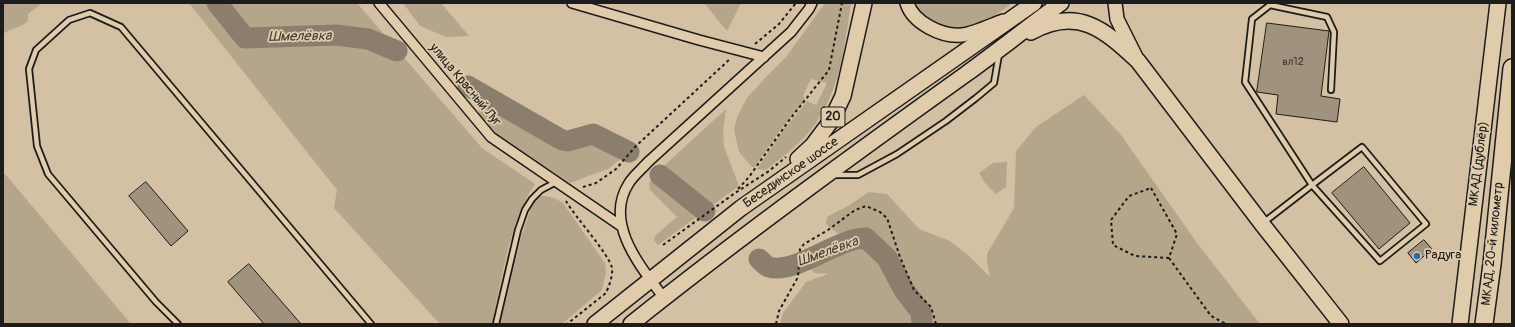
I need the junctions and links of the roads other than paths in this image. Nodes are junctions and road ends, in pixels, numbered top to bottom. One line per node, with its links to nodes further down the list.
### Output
1 (379, 3): 17 (street, улица Красный Луг)
2 (572, 3): 12 (street)
3 (812, 3): 12 (street)
4 (864, 3): 19 (main road, 20)
5 (907, 3): 10 (street)
6 (1034, 3): 10 (main road, Бесединское шоссе)
7 (1061, 3): 11 (main road, Бесединское шоссе)
8 (1115, 3): 13 (street)
9 (1498, 3): 30 (main road, МКАД (дублёр))
10 (1016, 16): 19 (main road, Бесединское шоссе)
11 (1003, 47): 13 (main road); 16 (main road, Бесединское шоссе); 16 (lane)
12 (764, 57): 21 (street)
13 (1138, 61): 20 (main road)
14 (1512, 68): 31 (highway, МКАД, 20-й километр)
15 (1332, 90): 18 (lane)
16 (826, 175): 23 (main road, Бесединское шоссе)
17 (556, 182): 21 (street, улица Красный Луг); 27 (lane)
18 (1312, 185): 18 (lane); 20 (lane)
19 (750, 202): 22 (main road, Бесединское шоссе)
20 (1262, 224): 24 (main road)
21 (621, 226): 22 (street)
22 (650, 280): 23 (street); 28 (main road, Бесединское шоссе)
23 (664, 298): 29 (main road, Бесединское шоссе)
24 (1340, 323)
25 (178, 324): 26 (lane)
26 (371, 324)
27 (496, 324)
28 (595, 324)
29 (631, 324)
30 (1460, 324)
31 (1484, 324)

